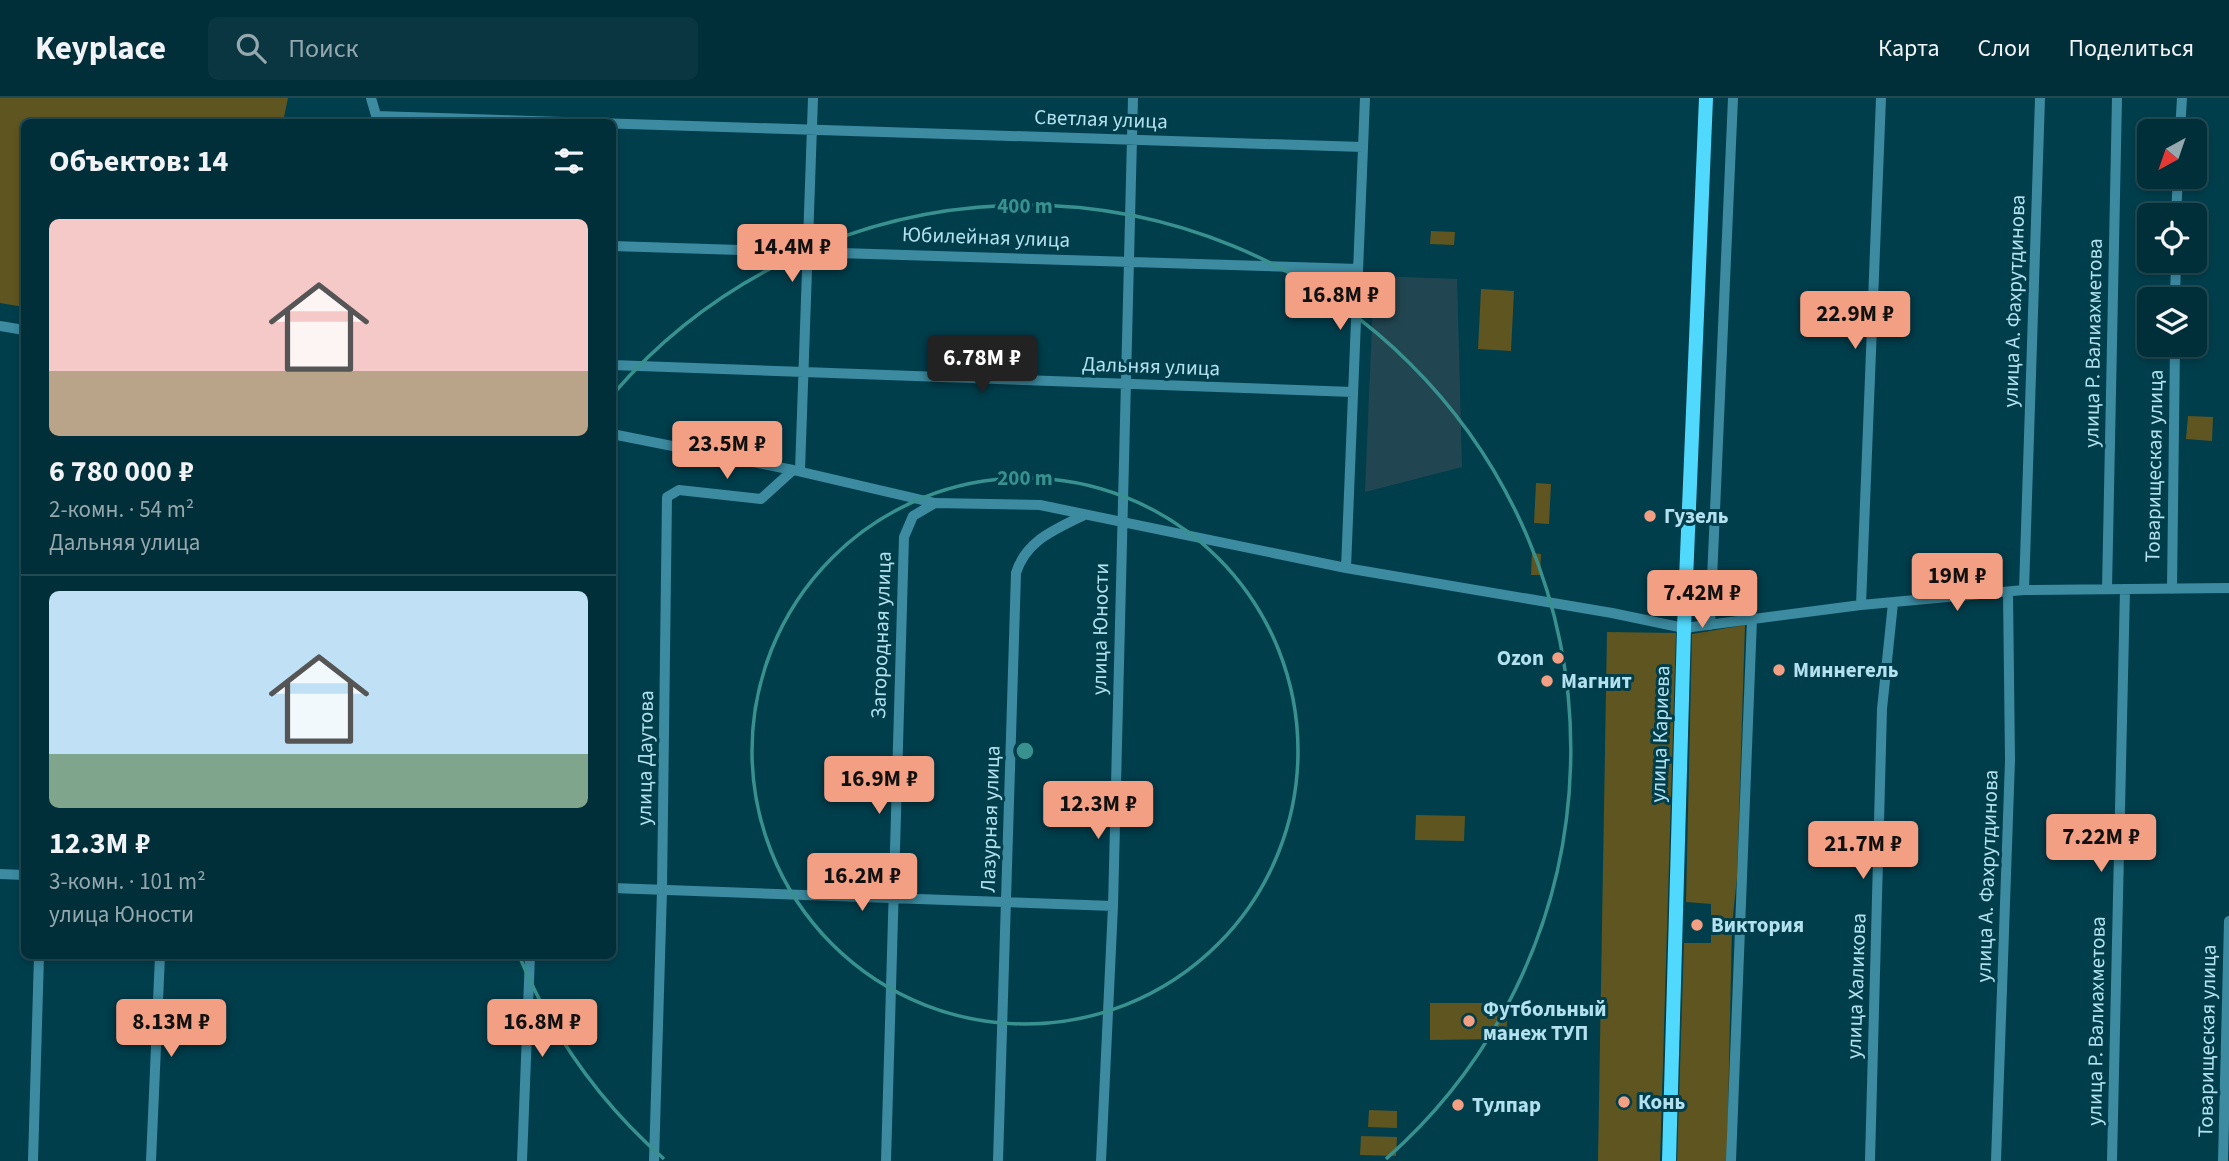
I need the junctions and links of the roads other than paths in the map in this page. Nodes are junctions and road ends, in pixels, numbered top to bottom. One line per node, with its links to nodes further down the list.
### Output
1 (371, 98): 11 (street)
2 (813, 98): 14 (street)
3 (1133, 98): 15 (street, улица Юности)
4 (1365, 98): 16 (street)
5 (1706, 98): 44 (main road, улица Кариева)
6 (1733, 98): 43 (street)
7 (1881, 98): 41 (street)
8 (2040, 98): 38 (street, улица А. Фахрутдинова)
9 (2117, 98): 35 (street, улица Р. Валиахметова)
10 (2182, 98): 12 (street)
11 (377, 119)
12 (2181, 119)
13 (616, 124): 14 (street, Светлая улица)
14 (813, 128): 15 (street, Светлая улица); 18 (street)
15 (1132, 140): 16 (street, Светлая улица); 19 (street, улица Юности)
16 (1363, 147): 20 (street)
17 (616, 246): 18 (street, Юбилейная улица)
18 (809, 250): 19 (street, Юбилейная улица); 25 (street)
19 (1129, 261): 20 (street, Юбилейная улица); 26 (street, улица Юности)
20 (1358, 268): 27 (street)
21 (0, 326): 22 (street)
22 (21, 330)
23 (2175, 357): 37 (street, Товарищеская улица)
24 (616, 365): 25 (street, Дальняя улица)
25 (805, 372): 26 (street, Дальняя улица); 29 (street)
26 (1127, 385): 27 (street, Дальняя улица); 32 (street, улица Юности)
27 (1353, 392): 33 (street)
28 (616, 434): 29 (street)
29 (797, 470): 30 (street); 48 (street, улица Даутова)
30 (935, 503): 31 (street); 49 (street, Загородная улица)
31 (1084, 514): 32 (street); 50 (street, Лазурная улица)
32 (1122, 523): 33 (street); 51 (street, улица Юности)
33 (1346, 568): 44 (street)
34 (2229, 588): 37 (street)
35 (2107, 589): 36 (street); 38 (street)
36 (2125, 589): 37 (street); 67 (street, улица Р. Валиахметова)
37 (2172, 589)
38 (2024, 590): 39 (street)
39 (2008, 592): 40 (street); 66 (street, улица А. Фахрутдинова)
40 (1893, 603): 41 (street); 65 (street, улица Халикова)
41 (1861, 606): 42 (street)
42 (1752, 619): 43 (street); 64 (street)
43 (1710, 625): 44 (street)
44 (1684, 628): 63 (main road, улица Кариева)
45 (0, 874): 46 (street)
46 (21, 875)
47 (616, 888): 48 (street)
48 (662, 890): 49 (street); 59 (street, улица Даутова)
49 (892, 899): 50 (street); 60 (street, Загородная улица)
50 (1006, 902): 51 (street); 61 (street, Лазурная улица)
51 (1113, 906): 62 (street, улица Юности)
52 (2229, 921): 68 (street, Товарищеская улица)
53 (39, 959): 56 (street)
54 (160, 959): 57 (street)
55 (530, 959): 58 (street)
56 (33, 1161)
57 (151, 1161)
58 (522, 1161)
59 (654, 1161)
60 (886, 1161)
61 (998, 1161)
62 (1101, 1161)
63 (1669, 1161)
64 (1731, 1161)
65 (1870, 1161)
66 (1996, 1161)
67 (2112, 1161)
68 (2223, 1161)

